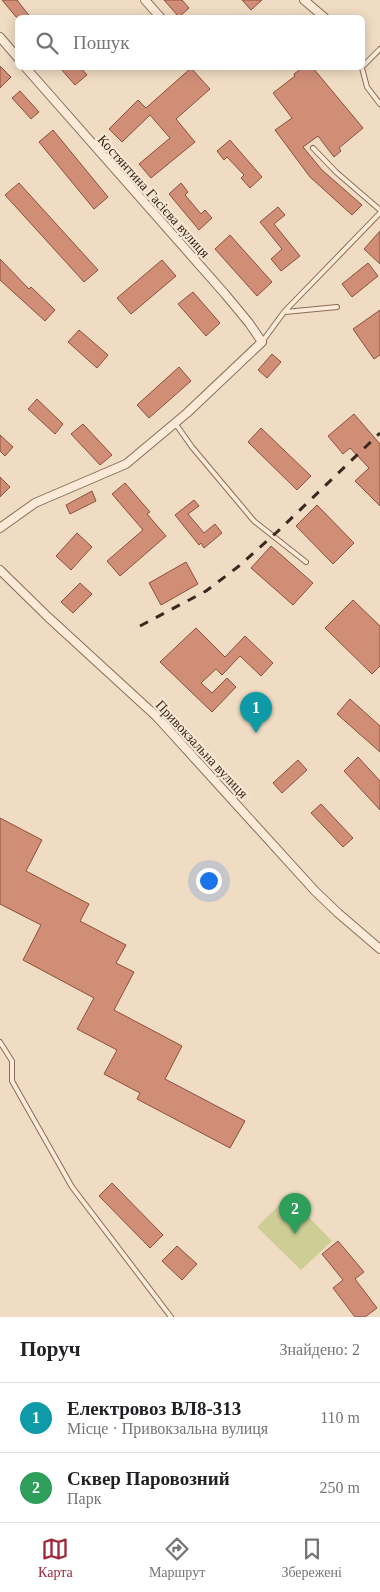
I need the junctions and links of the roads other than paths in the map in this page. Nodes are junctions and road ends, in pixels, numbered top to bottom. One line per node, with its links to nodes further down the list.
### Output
1 (144, 0): 3 (street)
2 (304, 0): 4 (street)
3 (158, 15)
4 (322, 15)
5 (0, 37): 7 (street)
6 (380, 50): 8 (lane)
7 (15, 54)
8 (365, 65)
9 (28, 70): 16 (street, Костянтина Гасієва вулиця)
10 (363, 70): 11 (lane)
11 (380, 104)
12 (313, 148): 13 (lane)
13 (380, 212): 15 (lane)
14 (337, 307): 15 (lane)
15 (284, 312): 16 (lane)
16 (262, 342): 17 (street)
17 (175, 423): 18 (street); 19 (lane)
18 (0, 528)
19 (306, 562)
20 (0, 570): 21 (street, Привокзальна вулиця)
21 (380, 949)
22 (0, 1042): 23 (lane)
23 (171, 1317)

